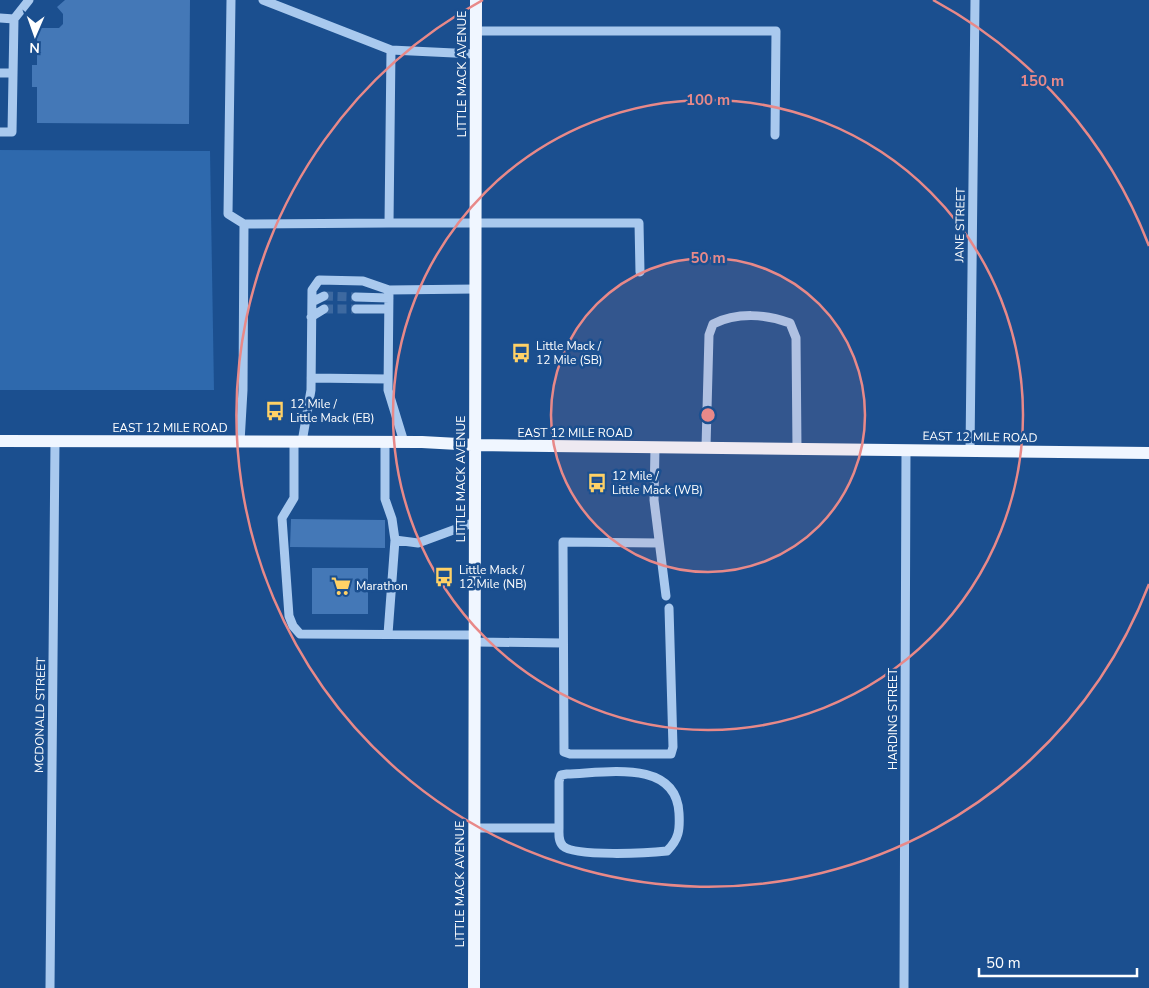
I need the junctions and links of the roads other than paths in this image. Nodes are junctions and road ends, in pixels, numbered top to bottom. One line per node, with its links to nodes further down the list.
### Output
1 (29, 0): 7 (street)
2 (231, 0): 17 (street)
3 (263, 0): 9 (street)
4 (476, 0): 8 (main road, LITTLE MACK AVENUE)
5 (975, 0): 41 (street, JANE STREET)
6 (0, 18): 7 (street)
7 (14, 19): 12 (street)
8 (475, 31): 10 (main road, LITTLE MACK AVENUE); 14 (street)
9 (391, 50): 10 (street); 16 (street)
10 (475, 54): 15 (main road, LITTLE MACK AVENUE)
11 (0, 73): 12 (street)
12 (13, 73): 13 (street)
13 (0, 132)
14 (776, 135)
15 (475, 222): 16 (street); 18 (street); 19 (main road, LITTLE MACK AVENUE)
16 (389, 223): 17 (street)
17 (244, 224): 32 (street)
18 (640, 272)
19 (475, 289): 20 (street); 36 (main road, LITTLE MACK AVENUE)
20 (389, 294): 22 (street); 23 (street); 26 (street)
21 (324, 296): 23 (street)
22 (356, 297)
23 (312, 302): 27 (street)
24 (324, 309): 27 (street)
25 (356, 309): 26 (street)
26 (388, 309): 29 (street)
27 (311, 317): 28 (street)
28 (311, 378): 29 (street); 33 (street)
29 (388, 379): 35 (street)
30 (0, 441): 31 (main road, EAST 12 MILE ROAD)
31 (55, 442): 32 (main road, EAST 12 MILE ROAD); 53 (street, MCDONALD STREET)
32 (240, 442): 33 (main road, EAST 12 MILE ROAD)
33 (298, 442): 34 (main road, EAST 12 MILE ROAD); 48 (street)
34 (385, 442): 35 (main road, EAST 12 MILE ROAD); 44 (street)
35 (404, 442): 36 (main road, EAST 12 MILE ROAD)
36 (476, 446): 37 (main road, EAST 12 MILE ROAD); 43 (main road, LITTLE MACK AVENUE)
37 (655, 447): 38 (main road, EAST 12 MILE ROAD); 45 (street)
38 (706, 447): 39 (main road, EAST 12 MILE ROAD); 39 (street)
39 (797, 449): 40 (main road, EAST 12 MILE ROAD)
40 (906, 450): 41 (main road, EAST 12 MILE ROAD); 55 (street, HARDING STREET)
41 (970, 451): 42 (main road, EAST 12 MILE ROAD)
42 (1149, 453)
43 (475, 522): 44 (street); 49 (main road, LITTLE MACK AVENUE)
44 (395, 540): 48 (street)
45 (659, 543): 46 (street); 50 (street)
46 (666, 596)
47 (669, 608): 50 (street)
48 (388, 634): 49 (street)
49 (476, 638): 50 (street); 51 (main road, LITTLE MACK AVENUE)
50 (563, 643)
51 (474, 828): 52 (street); 54 (main road, LITTLE MACK AVENUE)
52 (559, 828): 52 (street)
53 (50, 988)
54 (474, 988)
55 (904, 988)

